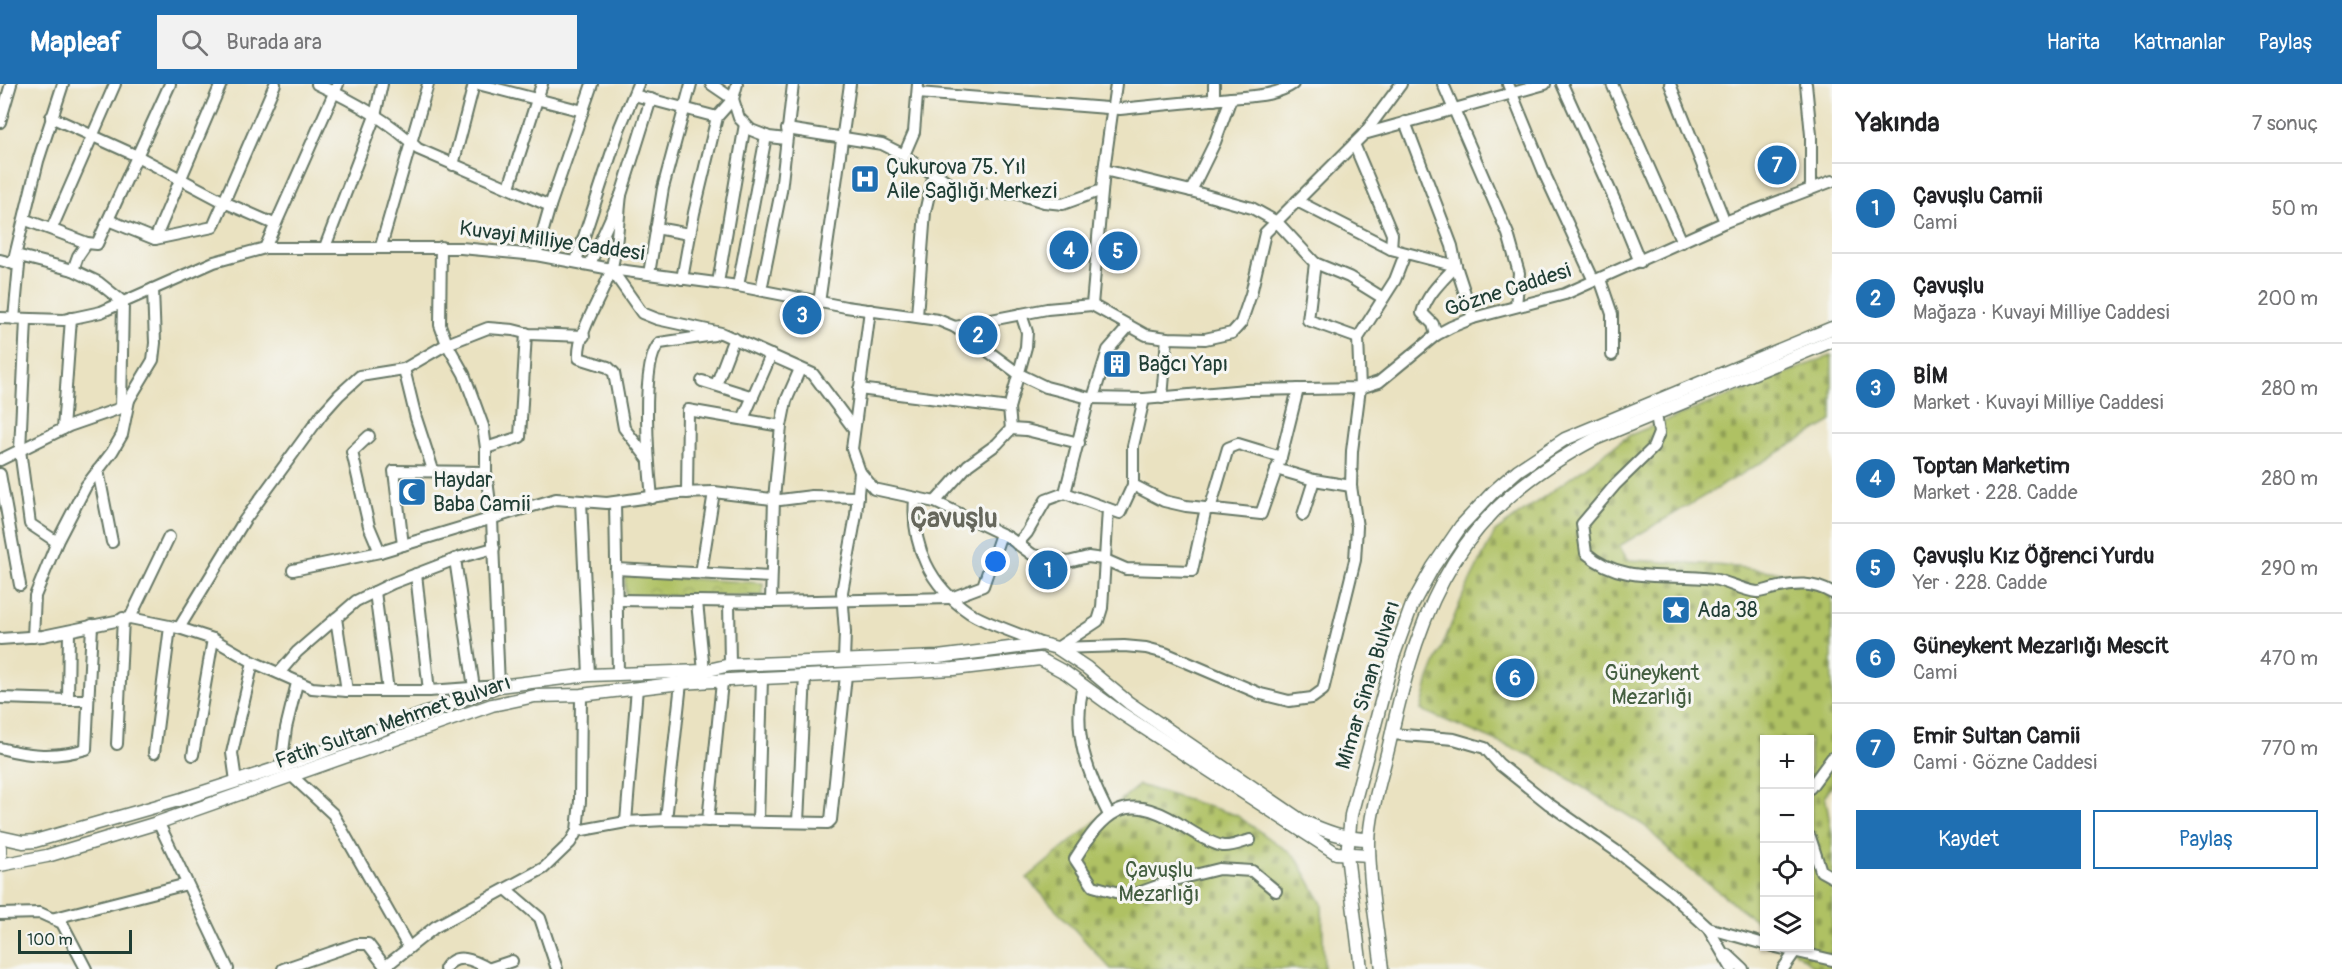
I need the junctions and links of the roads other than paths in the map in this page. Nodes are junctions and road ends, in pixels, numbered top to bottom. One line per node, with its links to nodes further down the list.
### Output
1 (11, 84): 44 (street)
2 (63, 84): 42 (street)
3 (115, 84): 49 (street)
4 (170, 84): 55 (street)
5 (221, 84): 59 (street)
6 (275, 84): 67 (street)
7 (317, 84): 28 (street)
8 (382, 84): 41 (street)
9 (428, 84): 52 (street)
10 (476, 84): 32 (street); 56 (street)
11 (542, 84): 32 (street)
12 (592, 84): 40 (street)
13 (691, 84): 38 (street)
14 (711, 84): 35 (street)
15 (737, 84): 35 (street)
16 (793, 84): 47 (street)
17 (850, 84): 51 (street)
18 (1116, 84): 37 (street)
19 (1214, 84): 36 (street)
20 (1293, 84): 33 (street)
21 (1401, 84): 48 (street)
22 (1443, 84): 39 (street)
23 (1545, 84): 29 (street)
24 (1562, 84): 90 (street)
25 (1612, 84): 78 (street)
26 (1670, 84): 72 (street)
27 (1806, 84): 62 (street)
28 (337, 88): 41 (street); 73 (street)
29 (1510, 88): 39 (street); 98 (street)
30 (636, 89): 34 (street); 89 (street)
31 (918, 89): 37 (street); 54 (street)
32 (538, 98): 40 (street); 61 (street)
33 (1231, 98): 36 (street); 64 (street)
34 (651, 99): 38 (street); 65 (street)
35 (733, 99): 43 (street); 46 (street)
36 (1214, 100): 37 (street)
37 (1112, 107): 57 (street)
38 (683, 108): 43 (street); 75 (street)
39 (1454, 108): 45 (street); 107 (street)
40 (583, 111): 68 (street)
41 (375, 116): 52 (street); 81 (street)
42 (51, 117): 49 (street); 70 (street)
43 (717, 117): 76 (street)
44 (0, 122)
45 (1405, 122): 48 (street); 93 (street)
46 (745, 124): 50 (street); 99 (street)
47 (787, 134): 50 (street); 51 (street); 102 (street)
48 (1364, 134): 53 (street)
49 (91, 136): 55 (street); 74 (street)
50 (766, 136): 100 (street)
51 (843, 137): 54 (street); 105 (street)
52 (412, 142): 56 (street); 80 (street)
53 (1354, 144): 66 (street); 84 (street)
54 (903, 155): 58 (street)
55 (137, 156): 59 (street); 69 (street)
56 (453, 165): 61 (street)
57 (1104, 170): 63 (street); 64 (street)
58 (934, 173): 63 (street); 110 (street)
59 (181, 178): 67 (street); 77 (street)
60 (1832, 181): 62 (street, Gözne Caddesi)
61 (509, 187): 68 (street)
62 (1811, 189): 72 (street, Gözne Caddesi)
63 (1102, 190): 106 (street)
64 (1191, 191): 71 (street)
65 (621, 195): 92 (street); 94 (street)
66 (1297, 201): 71 (street); 84 (street)
67 (224, 202): 73 (street); 77 (street)
68 (550, 207): 86 (street)
69 (108, 219): 77 (street); 79 (street)
70 (26, 220): 74 (street); 87 (street)
71 (1277, 222): 91 (street); 124 (street)
72 (1725, 222): 78 (street, Gözne Caddesi)
73 (274, 225): 83 (street)
74 (52, 228): 79 (street)
75 (656, 228): 76 (street); 96 (street)
76 (689, 234): 97 (street)
77 (154, 239)
78 (1682, 242): 90 (street, Gözne Caddesi)
79 (87, 243): 95 (street)
80 (381, 246): 81 (street, Kuvayi Milliye Caddesi); 82 (street, Kuvayi Milliye Caddesi)
81 (326, 247): 83 (street, Kuvayi Milliye Caddesi)
82 (441, 247): 86 (street, Kuvayi Milliye Caddesi); 127 (street)
83 (265, 248): 101 (street, Kuvayi Milliye Caddesi)
84 (1391, 249): 85 (street)
85 (1406, 254): 93 (street); 103 (street)
86 (536, 255): 89 (street, Kuvayi Milliye Caddesi)
87 (14, 259): 88 (street); 95 (street); 114 (street)
88 (0, 260)
89 (576, 261): 92 (street, Kuvayi Milliye Caddesi)
90 (1640, 262): 98 (street, Gözne Caddesi)
91 (1315, 263): 103 (street); 125 (street)
92 (591, 264): 94 (street, Kuvayi Milliye Caddesi)
93 (1456, 266): 113 (street); 121 (street)
94 (611, 269): 96 (street, Kuvayi Milliye Caddesi); 120 (street); 122 (street)
95 (73, 270): 104 (street)
96 (649, 274): 97 (street, Kuvayi Milliye Caddesi)
97 (682, 279): 99 (street, Kuvayi Milliye Caddesi)
98 (1597, 280): 107 (street, Gözne Caddesi); 129 (street)
99 (718, 284): 100 (street, Kuvayi Milliye Caddesi)
100 (738, 286): 102 (street, Kuvayi Milliye Caddesi)
101 (153, 289): 104 (street, Kuvayi Milliye Caddesi); 142 (street)
102 (761, 291): 105 (street, Kuvayi Milliye Caddesi)
103 (1383, 298): 125 (street)
104 (123, 302): 112 (street, Kuvayi Milliye Caddesi); 142 (street)
105 (819, 303): 108 (street, Kuvayi Milliye Caddesi)
106 (1092, 305): 109 (street); 116 (street)
107 (1516, 306): 113 (street, Gözne Caddesi)
108 (870, 310): 110 (street, Kuvayi Milliye Caddesi); 136 (street)
109 (1021, 314): 117 (street); 132 (street)
110 (917, 316): 117 (street, Kuvayi Milliye Caddesi)
111 (0, 318): 114 (street, Kuvayi Milliye Caddesi)
112 (71, 318): 115 (street, Kuvayi Milliye Caddesi); 147 (street)
113 (1473, 318): 121 (street, Gözne Caddesi)
114 (14, 319): 115 (street, Kuvayi Milliye Caddesi)
115 (26, 320): 153 (street)
116 (1129, 326): 124 (street); 139 (street)
117 (955, 327): 132 (street, Kuvayi Milliye Caddesi)
118 (1832, 328): 257 (main road, Mimar Sinan Bulvarı)
119 (526, 333): 122 (street); 127 (street); 152 (street)
120 (721, 333): 123 (street); 155 (street)
121 (1436, 335): 135 (street, Gözne Caddesi)
122 (584, 336): 155 (street)
123 (734, 338): 128 (street); 134 (street)
124 (1167, 338): 140 (street)
125 (1358, 338): 135 (street)
126 (1832, 341): 144 (main road, Mimar Sinan Bulvarı)
127 (447, 344): 130 (street); 152 (street)
128 (771, 355): 131 (street); 138 (street)
129 (1612, 355)
130 (404, 369): 159 (street); 207 (street)
131 (800, 369): 146 (street); 148 (street)
132 (1019, 374): 139 (street, Gözne Caddesi); 143 (street)
133 (702, 381): 134 (street)
134 (716, 385): 138 (street)
135 (1360, 388): 137 (street, Gözne Caddesi); 165 (street)
136 (860, 389): 143 (street); 148 (street)
137 (1298, 389): 140 (street, Gözne Caddesi); 154 (street)
138 (753, 397): 145 (street)
139 (1091, 398): 141 (street, Gözne Caddesi); 151 (street)
140 (1162, 398): 141 (street, Gözne Caddesi)
141 (1144, 399): 164 (street)
142 (125, 404): 147 (street); 158 (street)
143 (1009, 408): 149 (street)
144 (1656, 414): 197 (street); 238 (main road, Mimar Sinan Bulvarı)
145 (744, 419): 146 (street); 167 (street)
146 (781, 426): 171 (street)
147 (63, 429): 153 (street)
148 (854, 429): 161 (street)
149 (1011, 429): 151 (street); 174 (street)
150 (369, 436): 187 (street)
151 (1078, 443): 168 (street)
152 (486, 448): 160 (street)
153 (20, 450): 156 (street); 182 (street)
154 (1281, 457): 157 (street); 177 (street)
155 (648, 459): 170 (street)
156 (0, 460)
157 (1276, 469): 163 (street); 177 (street)
158 (98, 470): 182 (street); 183 (street)
159 (433, 470): 160 (street); 185 (street)
160 (486, 472): 179 (street)
161 (860, 472): 169 (street); 172 (street)
162 (0, 474): 195 (street)
163 (1314, 480): 165 (street); 178 (street)
164 (1133, 485): 176 (street); 177 (street)
165 (1351, 486): 213 (street)
166 (714, 492): 167 (street); 171 (street); 192 (street)
167 (687, 493): 170 (street)
168 (1065, 493): 176 (street); 184 (street)
169 (858, 497): 171 (street); 202 (street)
170 (652, 498): 175 (street)
171 (774, 499): 194 (street)
172 (915, 499): 174 (street); 198 (street)
173 (580, 501): 175 (street); 179 (street); 220 (street)
174 (935, 502): 180 (street)
175 (615, 503): 190 (street)
176 (1108, 509): 189 (street)
177 (1208, 509): 189 (street)
178 (1303, 515)
179 (492, 519): 185 (street); 186 (street)
180 (1001, 534): 184 (street); 198 (street)
181 (169, 537): 204 (street)
182 (57, 542): 209 (street)
183 (112, 542)
184 (1017, 544): 189 (street)
185 (403, 545): 187 (street)
186 (494, 549): 188 (street); 228 (street)
187 (380, 552): 191 (street)
188 (455, 559): 193 (street); 229 (street)
189 (1103, 559): 213 (street)
190 (616, 568): 192 (street); 199 (street)
191 (293, 570)
192 (701, 573): 194 (street)
193 (416, 574): 196 (street); 233 (street)
194 (771, 577): 201 (street)
195 (20, 585)
196 (375, 592): 205 (street); 232 (street)
197 (1832, 593)
198 (951, 598): 202 (street); 212 (street)
199 (617, 600): 200 (street); 219 (street)
200 (697, 602): 203 (street); 217 (street)
201 (771, 602): 202 (street); 203 (street)
202 (843, 602): 214 (street)
203 (729, 603): 216 (street)
204 (127, 618): 206 (street); 207 (street); 239 (street)
205 (336, 618): 218 (street); 231 (street)
206 (92, 626): 208 (street); 237 (street)
207 (174, 627): 211 (street); 241 (street)
208 (69, 632): 209 (street); 236 (street)
209 (33, 637): 210 (street)
210 (0, 639)
211 (213, 639): 215 (street); 242 (street)
212 (1042, 644): 213 (main road); 214 (main road, Fatih Sultan Mehmet Bulvarı)
213 (1057, 648): 257 (main road)
214 (844, 660): 216 (main road, Fatih Sultan Mehmet Bulvarı)
215 (254, 662): 218 (street); 246 (street)
216 (730, 665): 217 (main road, Fatih Sultan Mehmet Bulvarı)
217 (704, 671): 219 (main road, Fatih Sultan Mehmet Bulvarı)
218 (279, 673): 224 (street)
219 (618, 673): 220 (main road, Fatih Sultan Mehmet Bulvarı)
220 (588, 675): 228 (main road, Fatih Sultan Mehmet Bulvarı)
221 (804, 675): 222 (main road, Fatih Sultan Mehmet Bulvarı); 223 (main road, Fatih Sultan Mehmet Bulvarı); 253 (street)
222 (846, 675): 227 (main road, Fatih Sultan Mehmet Bulvarı); 253 (street)
223 (762, 678): 225 (main road, Fatih Sultan Mehmet Bulvarı); 251 (street)
224 (297, 682): 231 (street); 244 (street)
225 (722, 682): 226 (main road, Fatih Sultan Mehmet Bulvarı); 250 (street)
226 (681, 684): 230 (main road, Fatih Sultan Mehmet Bulvarı); 249 (street)
227 (1083, 685): 248 (street); 262 (main road, Fatih Sultan Mehmet Bulvarı)
228 (499, 686): 229 (street); 244 (main road, Fatih Sultan Mehmet Bulvarı)
229 (474, 688): 233 (street)
230 (637, 688): 234 (main road, Fatih Sultan Mehmet Bulvarı); 252 (street)
231 (347, 691): 232 (street)
232 (388, 691): 233 (street)
233 (429, 691)
234 (581, 695): 245 (main road, Fatih Sultan Mehmet Bulvarı); 255 (street)
235 (0, 698): 236 (street)
236 (68, 700): 237 (street)
237 (87, 700): 240 (street)
238 (1392, 734): 258 (main road, Mimar Sinan Bulvarı); 272 (street)
239 (117, 744)
240 (0, 748)
241 (154, 753)
242 (193, 755)
243 (1832, 758): 247 (street)
244 (281, 767): 246 (main road, Fatih Sultan Mehmet Bulvarı)
245 (292, 776): 254 (main road, Fatih Sultan Mehmet Bulvarı); 274 (street)
246 (236, 781): 256 (main road, Fatih Sultan Mehmet Bulvarı)
247 (1814, 781)
248 (1109, 815): 259 (street); 269 (street)
249 (666, 820): 250 (street); 252 (street)
250 (708, 821): 251 (street)
251 (758, 821): 253 (street)
252 (626, 822): 255 (street)
253 (798, 822)
254 (157, 823): 265 (main road, Fatih Sultan Mehmet Bulvarı); 267 (street)
255 (577, 831): 268 (street)
256 (0, 837)
257 (1349, 839): 258 (main road); 262 (main road, Mimar Sinan Bulvarı)
258 (1370, 839): 263 (main road, Mimar Sinan Bulvarı)
259 (1250, 840)
260 (1811, 843): 266 (street)
261 (0, 847): 264 (main road)
262 (1347, 855): 263 (main road); 287 (main road, Mimar Sinan Bulvarı)
263 (1369, 855): 288 (main road, Mimar Sinan Bulvarı)
264 (0, 860)
265 (0, 865)
266 (1832, 877)
267 (187, 884): 271 (street); 282 (street)
268 (506, 889): 274 (street); 286 (street)
269 (1276, 891)
270 (0, 914): 271 (street)
271 (55, 918): 281 (street)
272 (1708, 928): 273 (street); 275 (street)
273 (1760, 943)
274 (409, 948): 280 (street)
275 (1719, 948): 289 (street); 290 (street)
276 (1788, 951): 277 (street)
277 (1794, 953): 278 (street); 291 (street)
278 (1832, 960)
279 (512, 961): 285 (street)
280 (387, 968): 283 (street)
281 (86, 969)
282 (228, 969)
283 (283, 969)
284 (445, 969): 285 (street)
285 (488, 969)
286 (557, 969)
287 (1361, 969)
288 (1382, 969)
289 (1732, 969)
290 (1743, 969)
291 (1783, 969)

